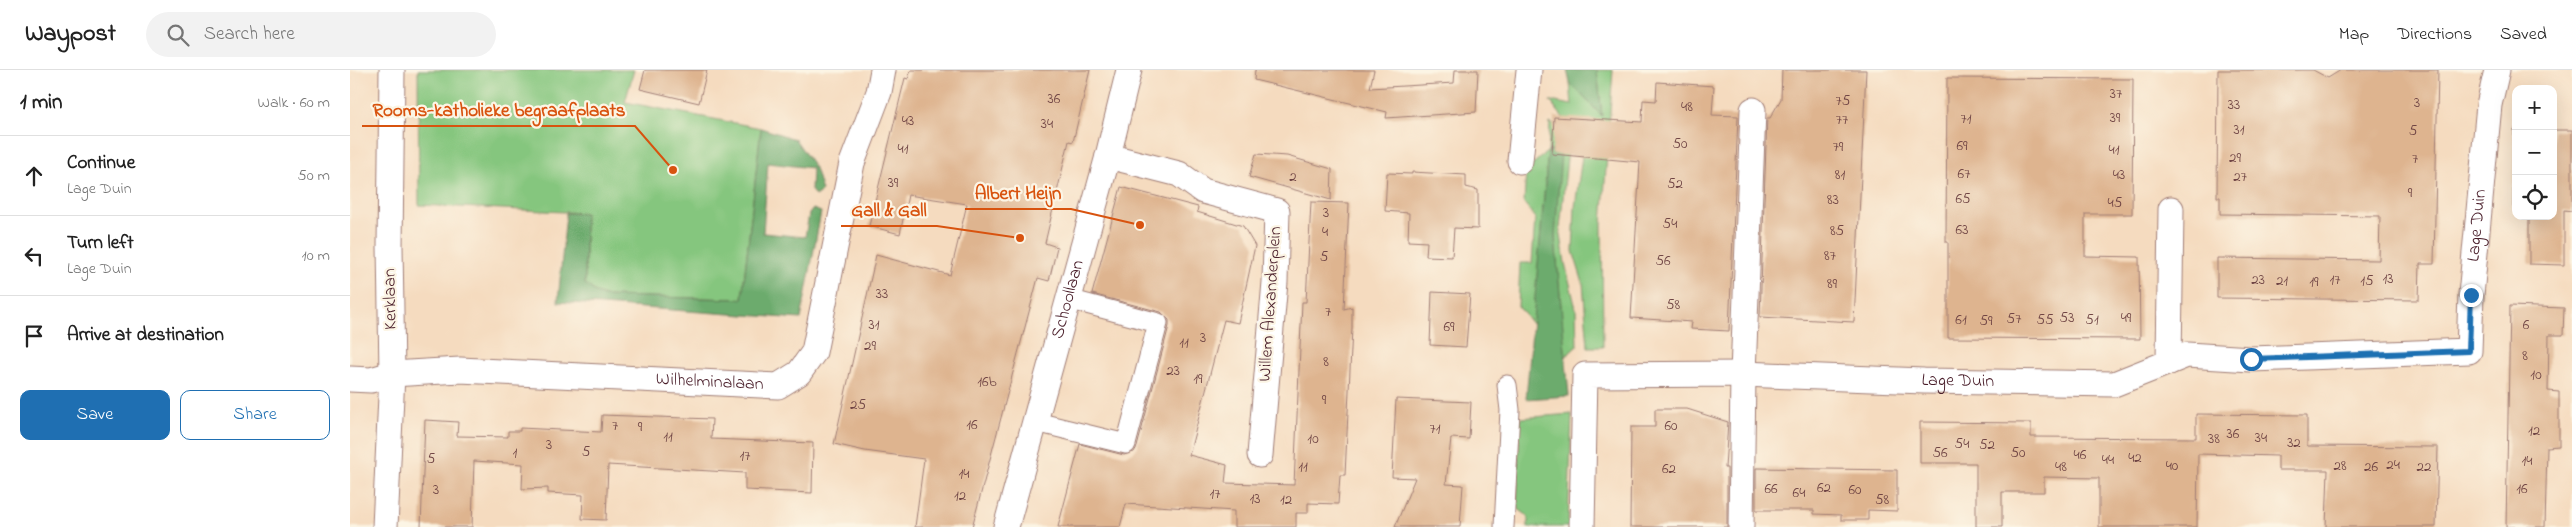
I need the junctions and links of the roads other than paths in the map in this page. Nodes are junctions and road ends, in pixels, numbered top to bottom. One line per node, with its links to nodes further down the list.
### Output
1 (392, 70): 12 (street, Kerklaan)
2 (884, 70): 12 (street, Wilhelminalaan)
3 (1129, 70): 7 (street, Schoollaan)
4 (1529, 70): 8 (street)
5 (2498, 70): 11 (street, Lage Duin)
6 (1753, 110): 13 (street)
7 (1108, 156): 10 (street, Schoollaan); 17 (street, Willem Alexanderplein)
8 (1520, 161)
9 (2171, 209): 11 (street)
10 (1068, 299): 16 (street, Schoollaan); 16 (street)
11 (2169, 362): 13 (street, Lage Duin)
12 (392, 374): 14 (street, Wilhelminalaan); 18 (street, Kerklaan)
13 (1743, 374): 21 (street, Lage Duin); 22 (street)
14 (350, 379)
15 (1507, 385): 20 (street)
16 (1036, 422): 19 (street, Schoollaan)
17 (1260, 455)
18 (385, 527)
19 (1006, 527)
20 (1504, 527)
21 (1582, 527)
22 (1741, 527)

